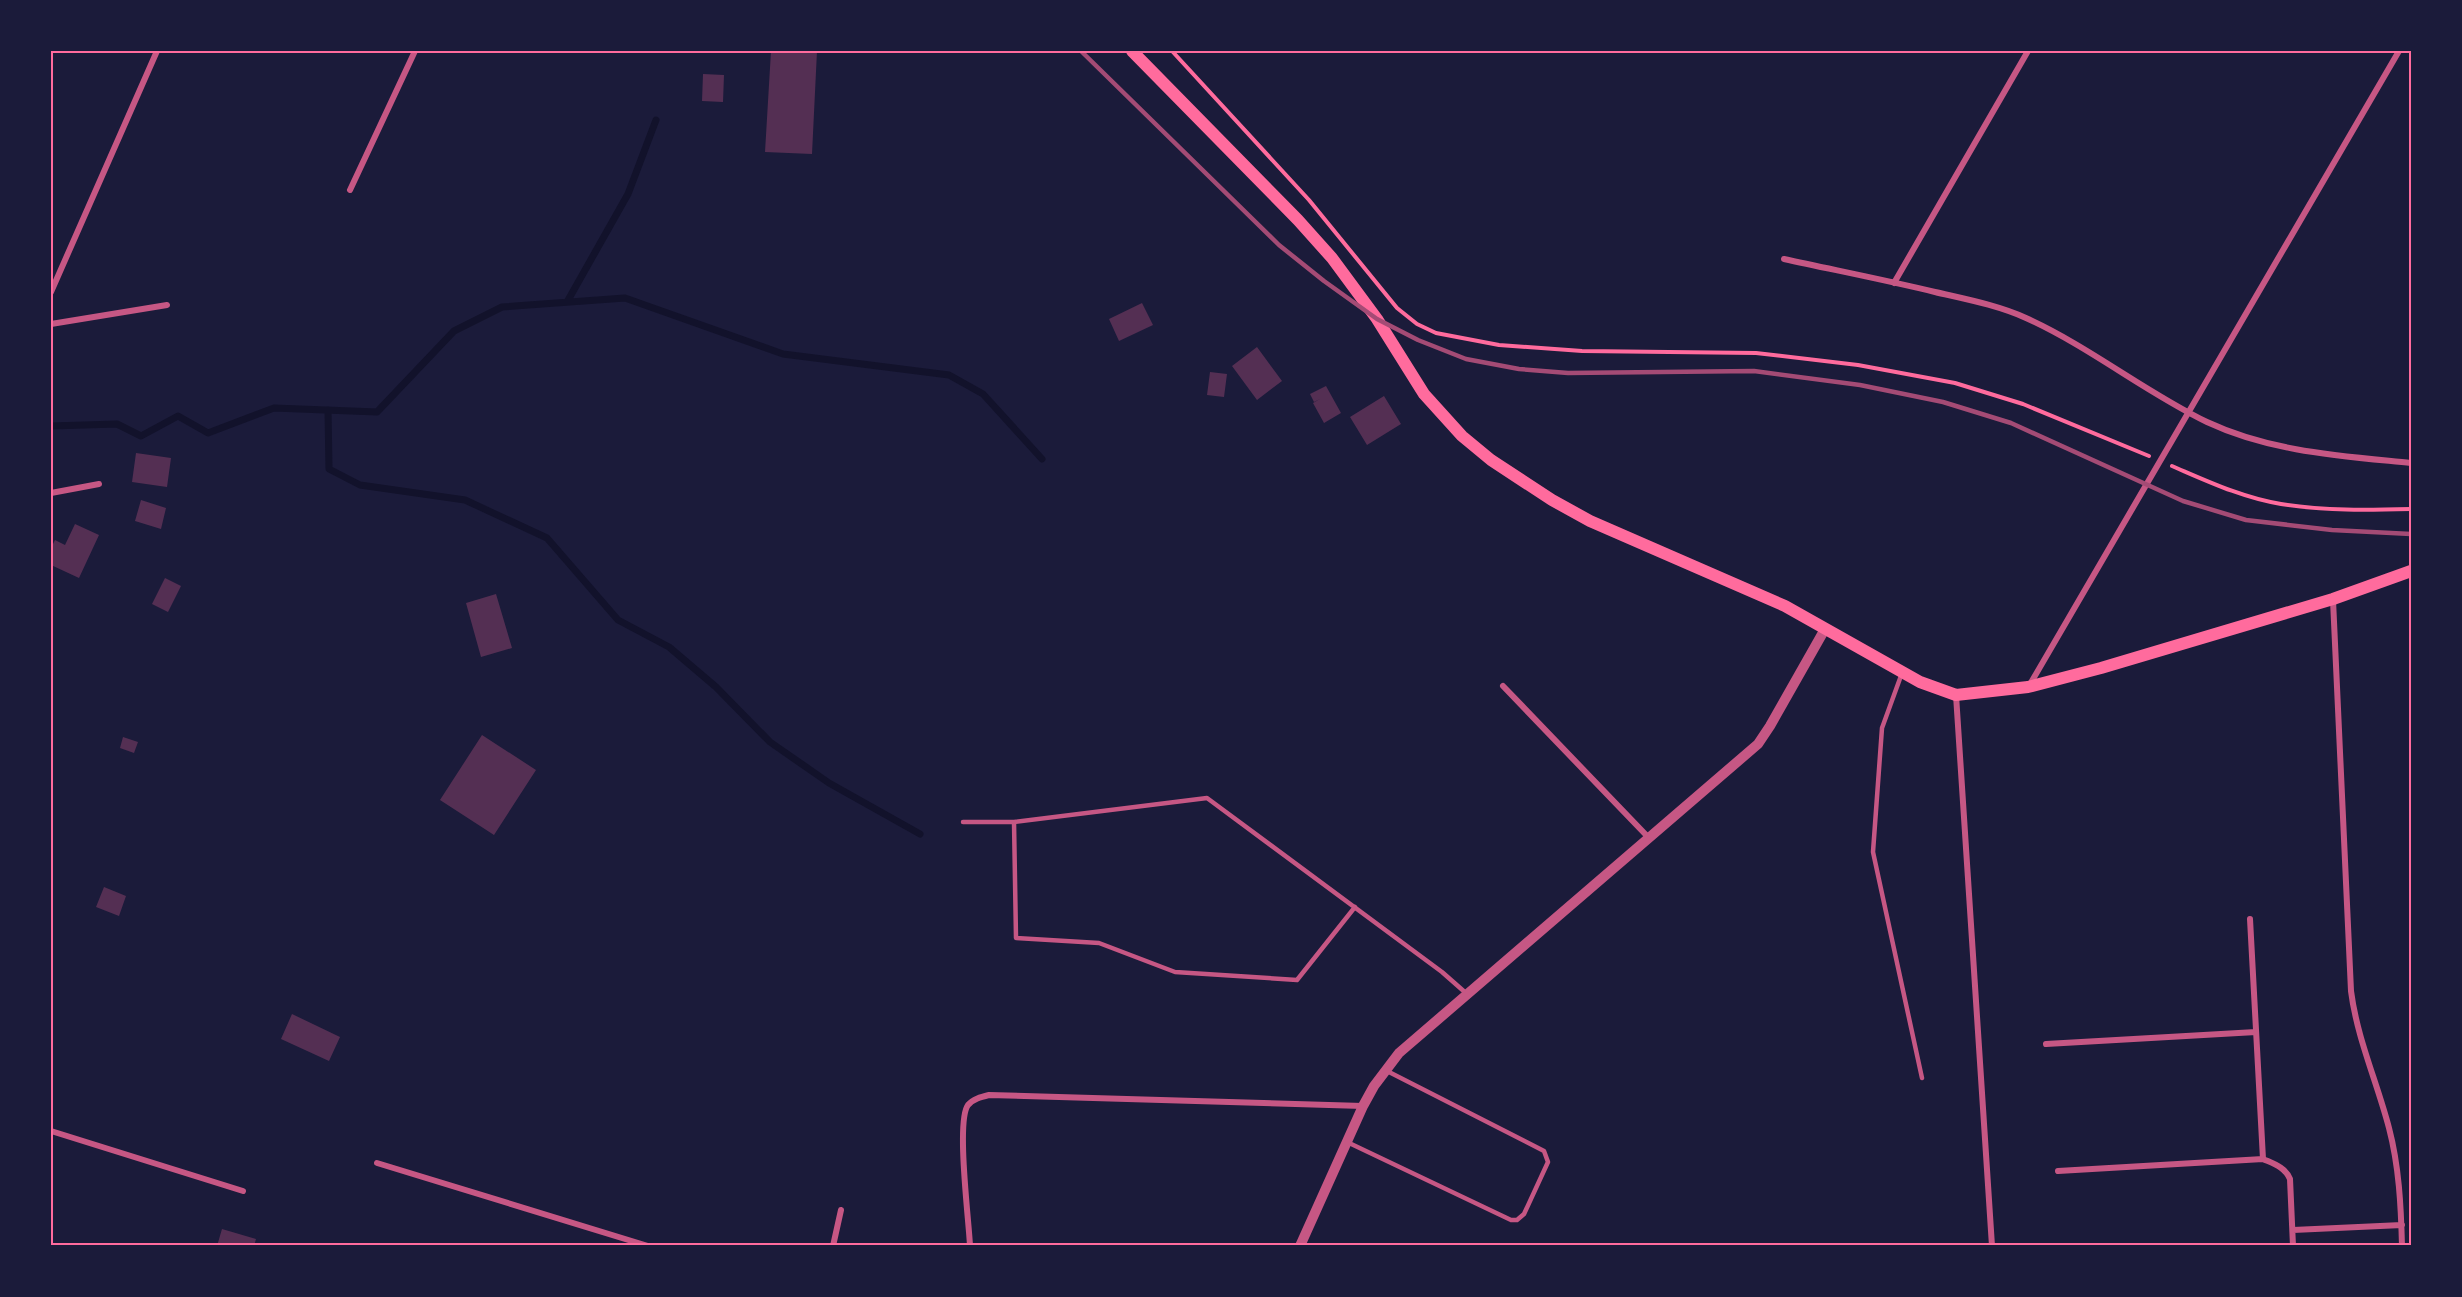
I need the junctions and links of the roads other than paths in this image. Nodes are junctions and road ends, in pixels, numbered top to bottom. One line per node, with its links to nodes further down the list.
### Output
1 (157, 51): 9 (street)
2 (415, 51): 6 (street)
3 (1132, 51): 18 (main road)
4 (2028, 51): 8 (street)
5 (2398, 51): 12 (street)
6 (350, 189)
7 (1784, 259): 8 (street)
8 (1894, 283): 12 (street)
9 (51, 292)
10 (167, 305): 11 (street)
11 (51, 324)
12 (2188, 412): 13 (street); 21 (street)
13 (2411, 463)
14 (99, 484): 15 (street)
15 (51, 493)
16 (2411, 572): 17 (main road)
17 (2333, 599): 21 (main road); 41 (street)
18 (1825, 629): 19 (main road); 25 (street)
19 (1902, 673): 22 (main road); 32 (lane)
20 (1503, 686): 25 (street)
21 (2028, 687): 22 (main road)
22 (1956, 695): 47 (street)
23 (963, 822): 24 (lane)
24 (1014, 822): 26 (lane); 26 (lane)
25 (1649, 838): 28 (street)
26 (1355, 907): 28 (lane)
27 (2250, 919): 29 (street)
28 (1467, 994): 31 (street)
29 (2256, 1032): 30 (street); 36 (street)
30 (2046, 1044)
31 (1385, 1070): 33 (street); 35 (lane)
32 (1922, 1078)
33 (1363, 1106): 35 (street); 45 (street)
34 (51, 1131): 39 (street)
35 (1347, 1142): 46 (street)
36 (2263, 1159): 38 (street); 42 (street)
37 (377, 1163): 43 (street)
38 (2058, 1171)
39 (243, 1191)
40 (842, 1210): 44 (street)
41 (2402, 1226): 42 (street); 49 (street)
42 (2293, 1230): 48 (street)
43 (648, 1246)
44 (833, 1246)
45 (970, 1246)
46 (1300, 1246)
47 (1992, 1246)
48 (2294, 1246)
49 (2402, 1246)

